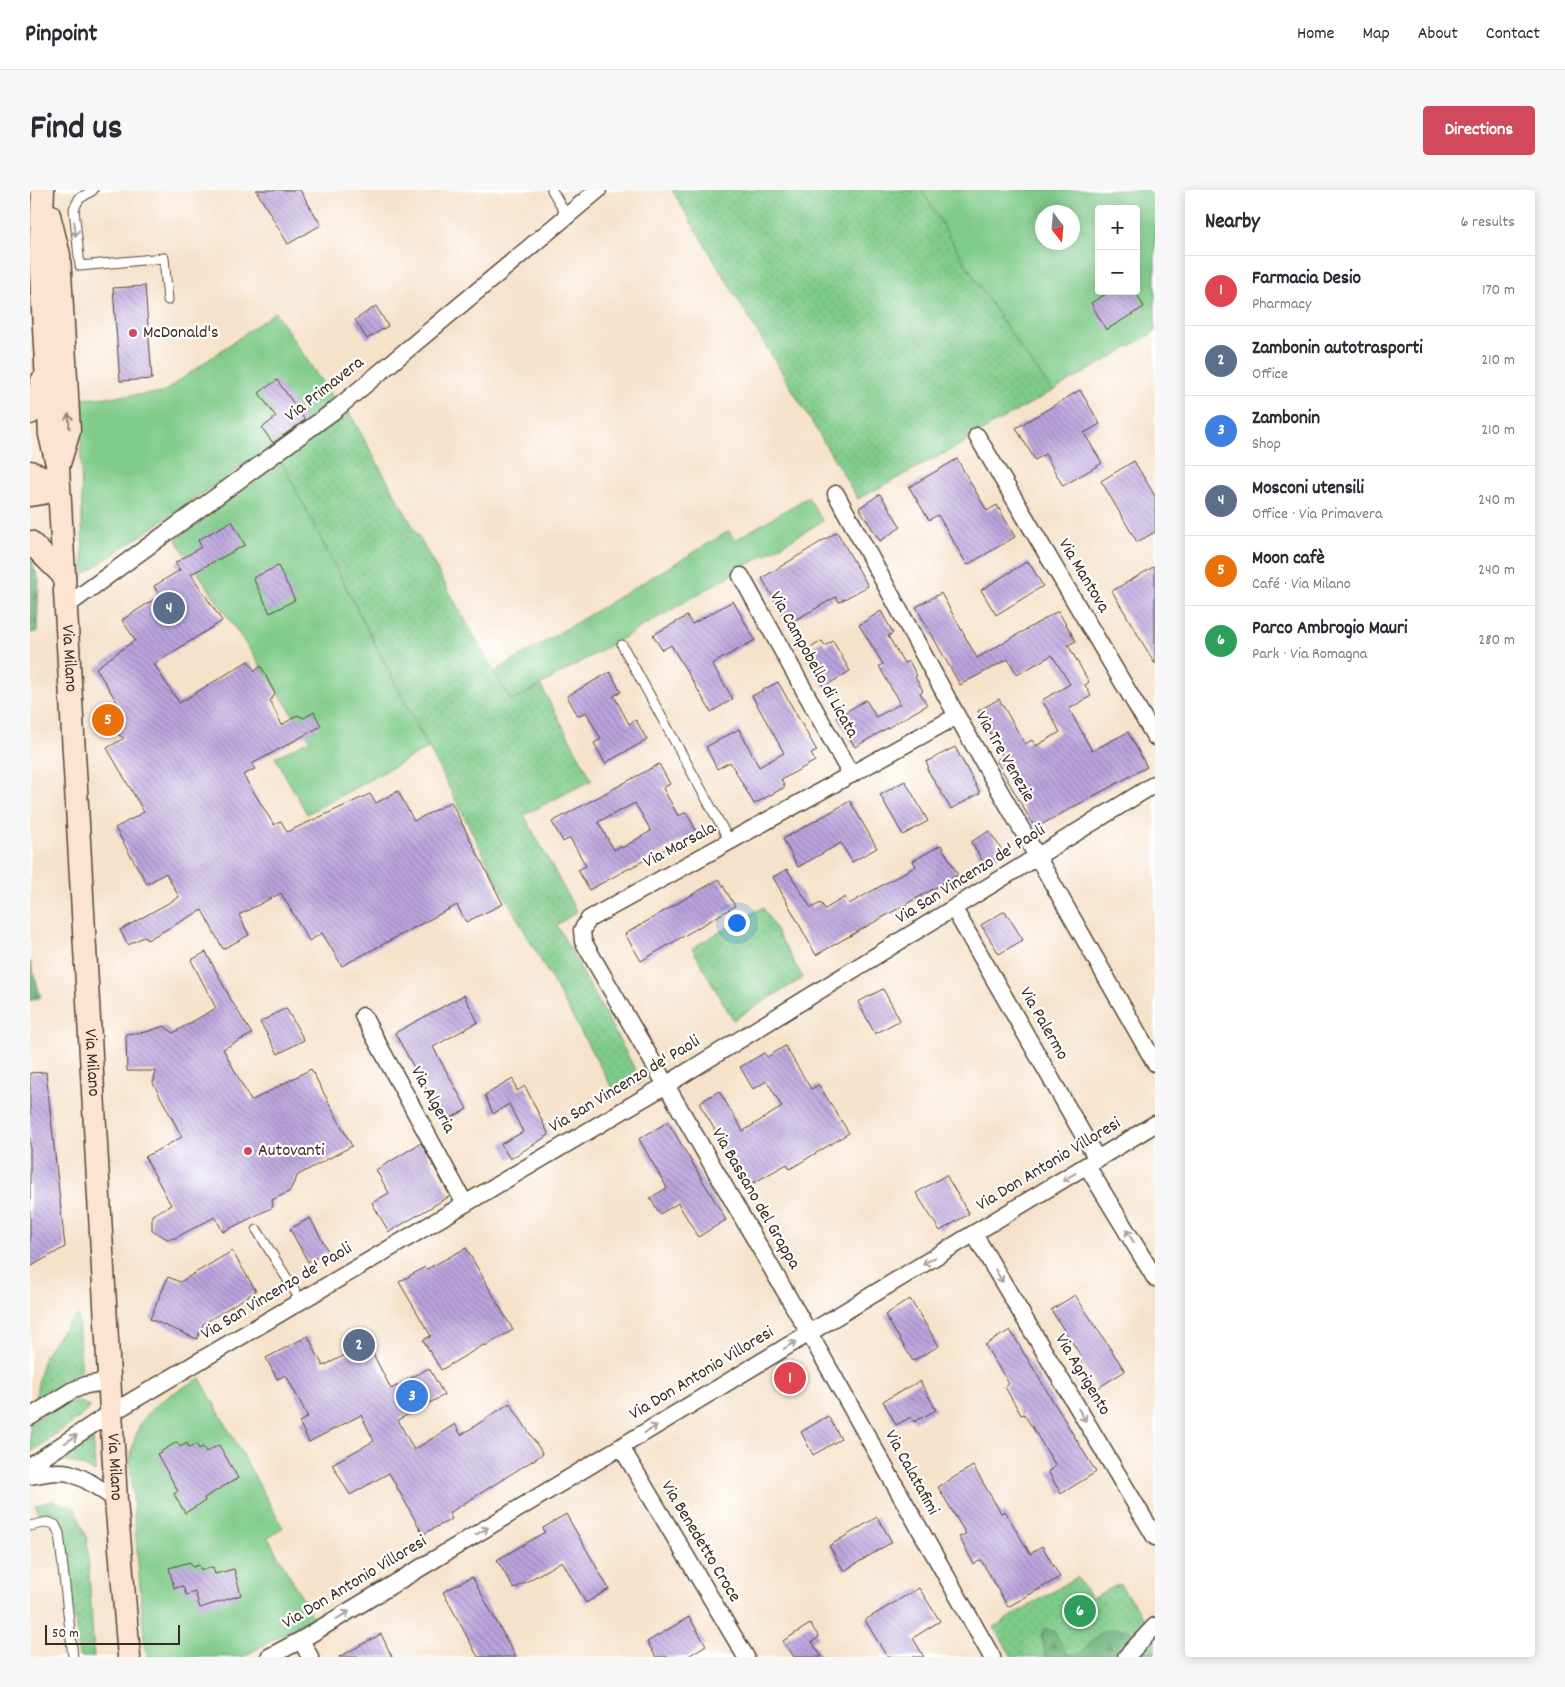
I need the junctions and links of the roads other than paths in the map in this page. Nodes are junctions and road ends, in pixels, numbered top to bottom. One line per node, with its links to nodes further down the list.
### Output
1 (93, 190): 7 (lane, one-way to 7)
2 (552, 190): 5 (lane)
3 (598, 190): 5 (street, Via Primavera)
4 (43, 192): 6 (main road)
5 (567, 216): 18 (street, Via Primavera)
6 (50, 255): 8 (main road, Via Milano); 12 (main road, Via Milano, one-way to 6)
7 (168, 300)
8 (46, 363): 9 (main road); 12 (main road, Via Milano)
9 (30, 413)
10 (977, 436): 21 (street, Via Mantova)
11 (30, 472): 12 (main road)
12 (58, 477): 14 (main road); 16 (main road, Via Milano)
13 (836, 494): 20 (street, Via Tre Venezie)
14 (30, 495)
15 (30, 542): 16 (main road)
16 (64, 576): 18 (main road, Via Milano)
17 (740, 576): 22 (street, Via Campobello di Licata)
18 (65, 607): 38 (main road, Via Milano)
19 (622, 645): 24 (lane)
20 (957, 716): 22 (street, Via Marsala); 25 (street, Via Tre Venezie)
21 (1155, 737)
22 (852, 774): 24 (street, Via Marsala)
23 (1155, 784): 25 (street, Via San Vincenzo de' Paoli)
24 (730, 842): 29 (street, Via Marsala)
25 (1038, 857): 26 (street, Via San Vincenzo de' Paoli); 28 (street, Via Tre Venezie)
26 (954, 909): 29 (street, Via San Vincenzo de' Paoli); 31 (street, Via Palermo)
27 (363, 1016): 32 (street, Via Algeria)
28 (1155, 1063)
29 (666, 1085): 32 (street, Via San Vincenzo de' Paoli); 37 (street, Via Bassano del Grappa)
30 (1155, 1124): 31 (street, Via Don Antonio Villoresi)
31 (1092, 1162): 34 (street, Via Don Antonio Villoresi, one-way to 34); 35 (street, Via Palermo, one-way to 31)
32 (465, 1204): 36 (street, Via San Vincenzo de' Paoli)
33 (257, 1230): 36 (lane)
34 (974, 1234): 37 (street, Via Don Antonio Villoresi, one-way to 37); 46 (street, Via Agrigento, one-way to 46)
35 (1155, 1278)
36 (301, 1301): 39 (street, Via San Vincenzo de' Paoli)
37 (809, 1333): 41 (street, Via Don Antonio Villoresi, one-way to 37); 54 (street, Via Calatafimi)
38 (111, 1381): 39 (main road, Via Milano); 40 (street)
39 (112, 1413): 42 (street, Via San Vincenzo de' Paoli, one-way to 39); 44 (main road, Via Milano)
40 (30, 1417)
41 (621, 1447): 48 (street, Via Don Antonio Villoresi, one-way to 41); 53 (street, Via Benedetto Croce)
42 (30, 1466)
43 (30, 1476): 44 (street)
44 (116, 1500): 50 (main road, Via Milano)
45 (30, 1526): 49 (lane)
46 (1155, 1538)
47 (1155, 1626): 55 (street)
48 (301, 1640): 51 (street, Via Don Antonio Villoresi); 52 (street)
49 (73, 1657)
50 (129, 1657)
51 (269, 1657)
52 (310, 1657)
53 (746, 1657)
54 (992, 1657)
55 (1126, 1657)

